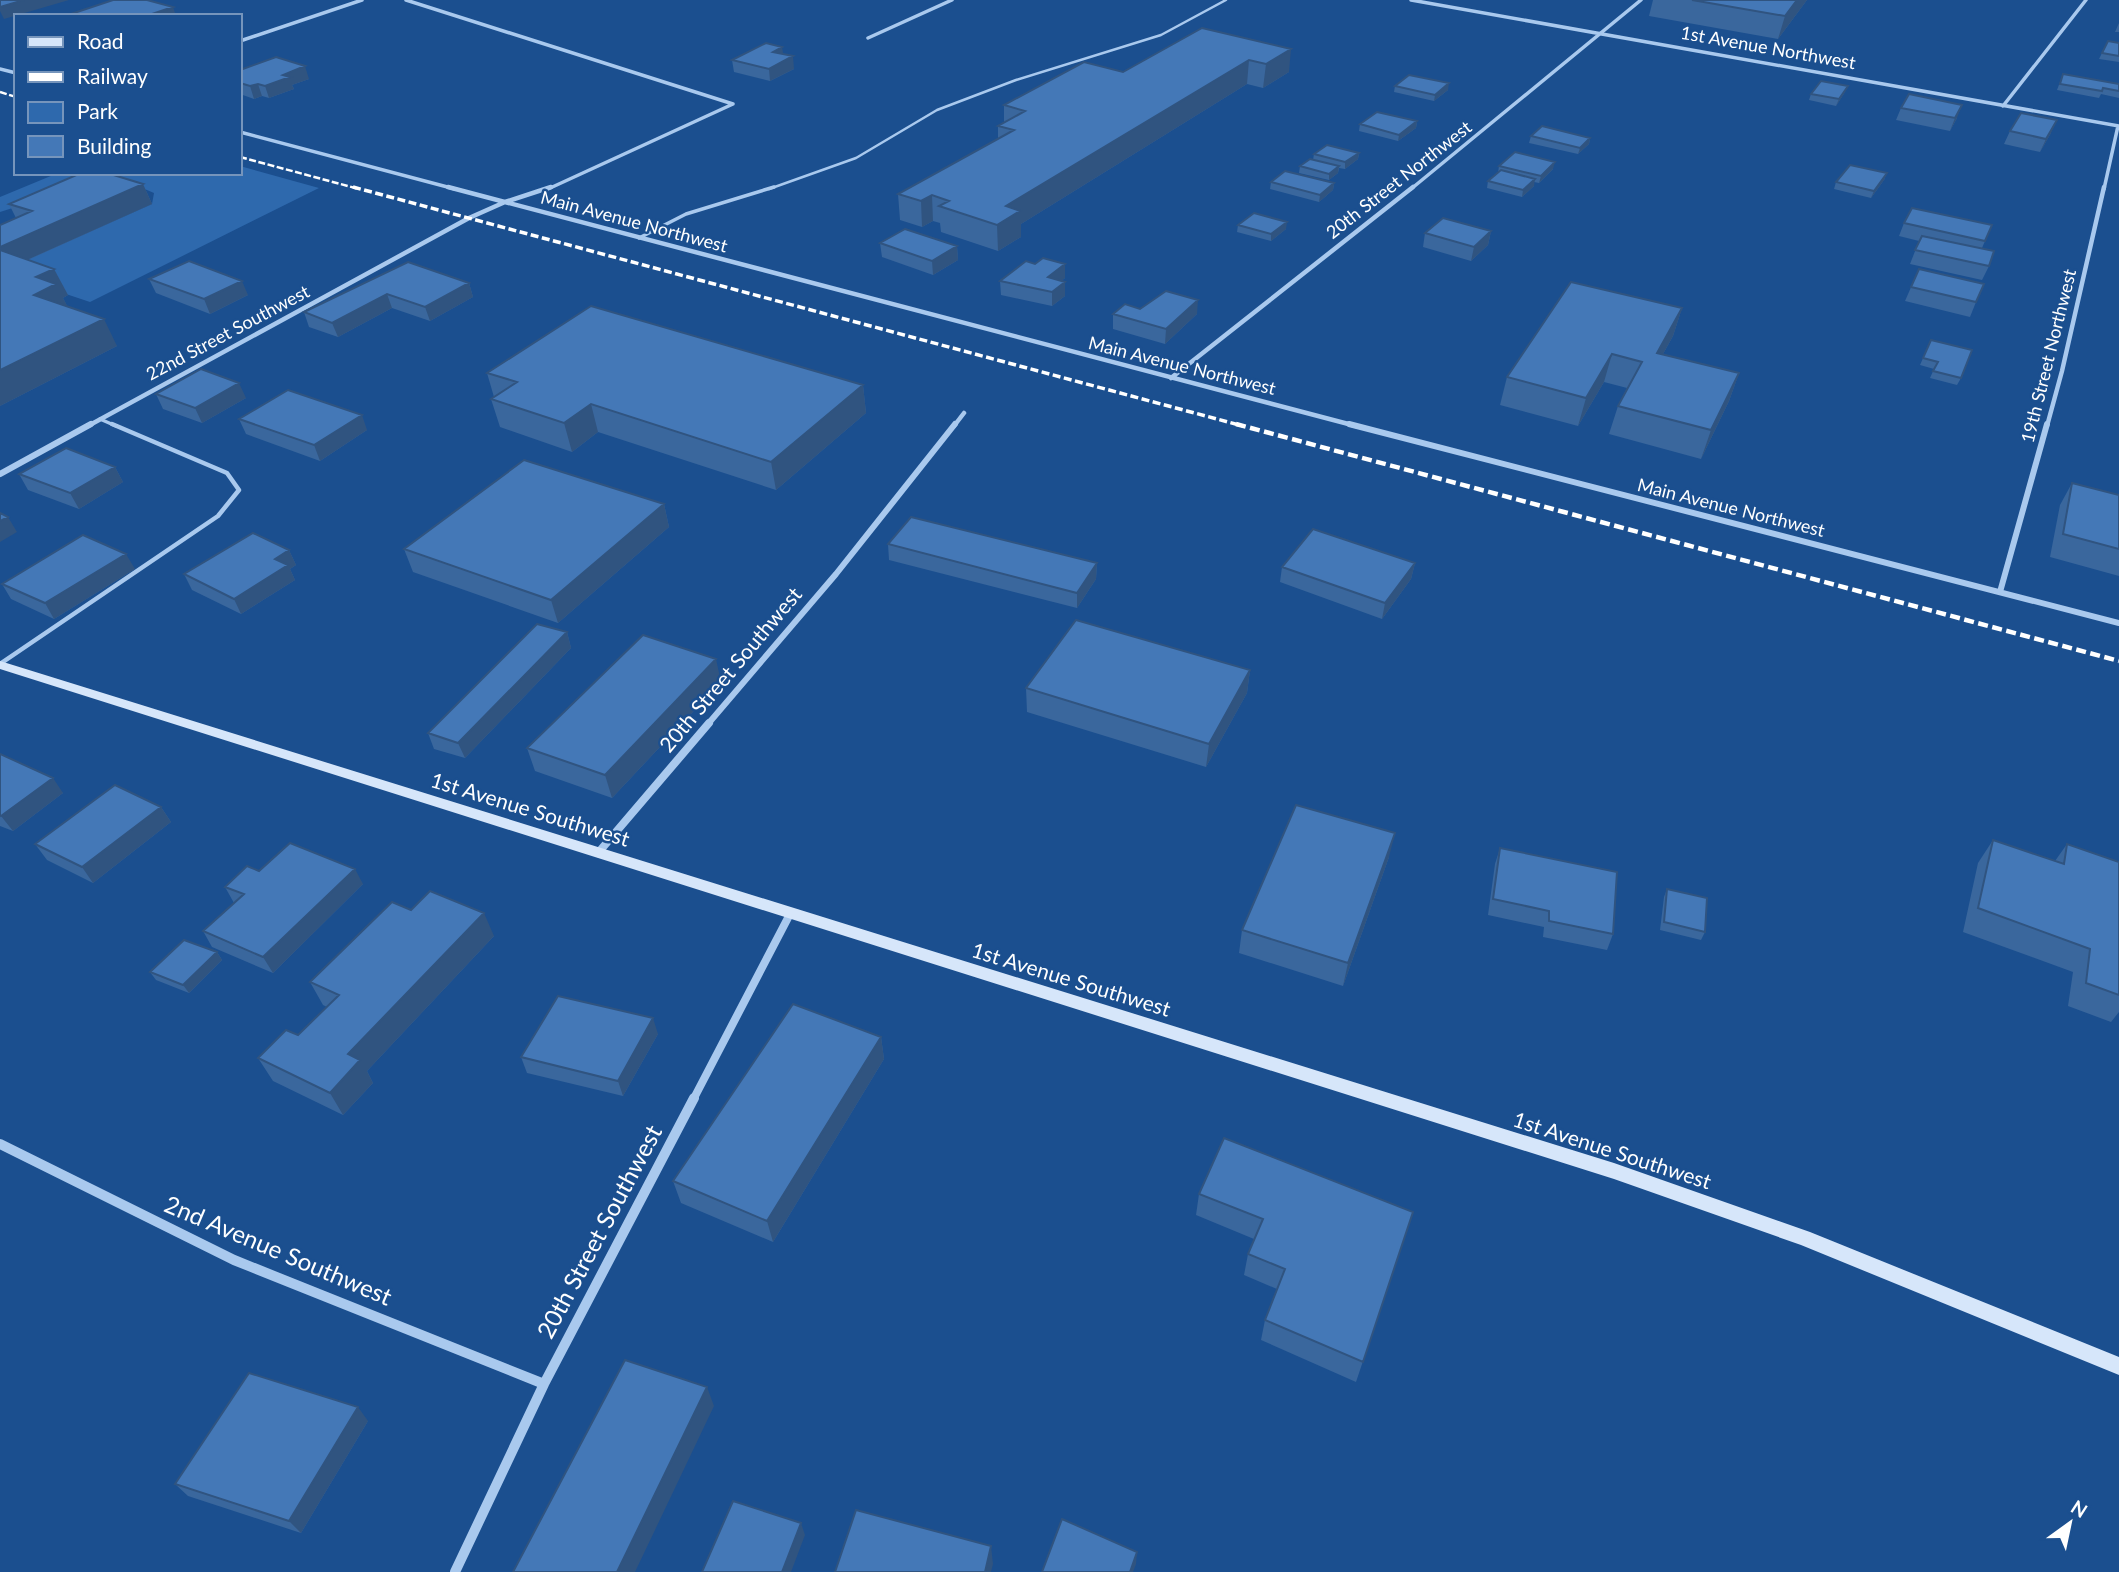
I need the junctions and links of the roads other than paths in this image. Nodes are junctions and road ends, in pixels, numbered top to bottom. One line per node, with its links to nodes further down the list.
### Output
1 (362, 0): 11 (street)
2 (406, 0): 15 (street, 22nd Street Southwest)
3 (952, 0): 10 (street)
4 (1226, 0): 16 (lane)
5 (1411, 0): 8 (street, 1st Avenue Northwest)
6 (1641, 0): 9 (street, 20th Street Northwest)
7 (2086, 0): 12 (street)
8 (1429, 1): 9 (street, 1st Avenue Northwest)
9 (1604, 33): 12 (street, 1st Avenue Northwest); 17 (street, 20th Street Northwest)
10 (868, 38)
11 (242, 40)
12 (2003, 106): 13 (street, 1st Avenue Northwest)
13 (2119, 126): 21 (street, 19th Street Northwest)
14 (242, 133): 15 (street, Main Avenue Northwest)
15 (505, 202): 16 (street, Main Avenue Northwest); 19 (street, 22nd Street Southwest)
16 (639, 238): 17 (street, Main Avenue Northwest)
17 (1171, 378): 21 (street, Main Avenue Northwest)
18 (964, 413): 24 (street, 20th Street Southwest)
19 (100, 419): 20 (street, 22nd Street Southwest); 23 (lane)
20 (0, 474)
21 (2000, 592): 22 (street, Main Avenue Northwest)
22 (2119, 623)
23 (0, 665): 24 (main road, 1st Avenue Southwest)
24 (598, 853): 25 (main road, 1st Avenue Southwest)
25 (790, 914): 27 (main road, 1st Avenue Southwest); 28 (street, 20th Street Southwest)
26 (2, 1149): 28 (street, 2nd Avenue Southwest)
27 (2119, 1366)
28 (544, 1384): 29 (street, 20th Street Southwest)
29 (455, 1572)

